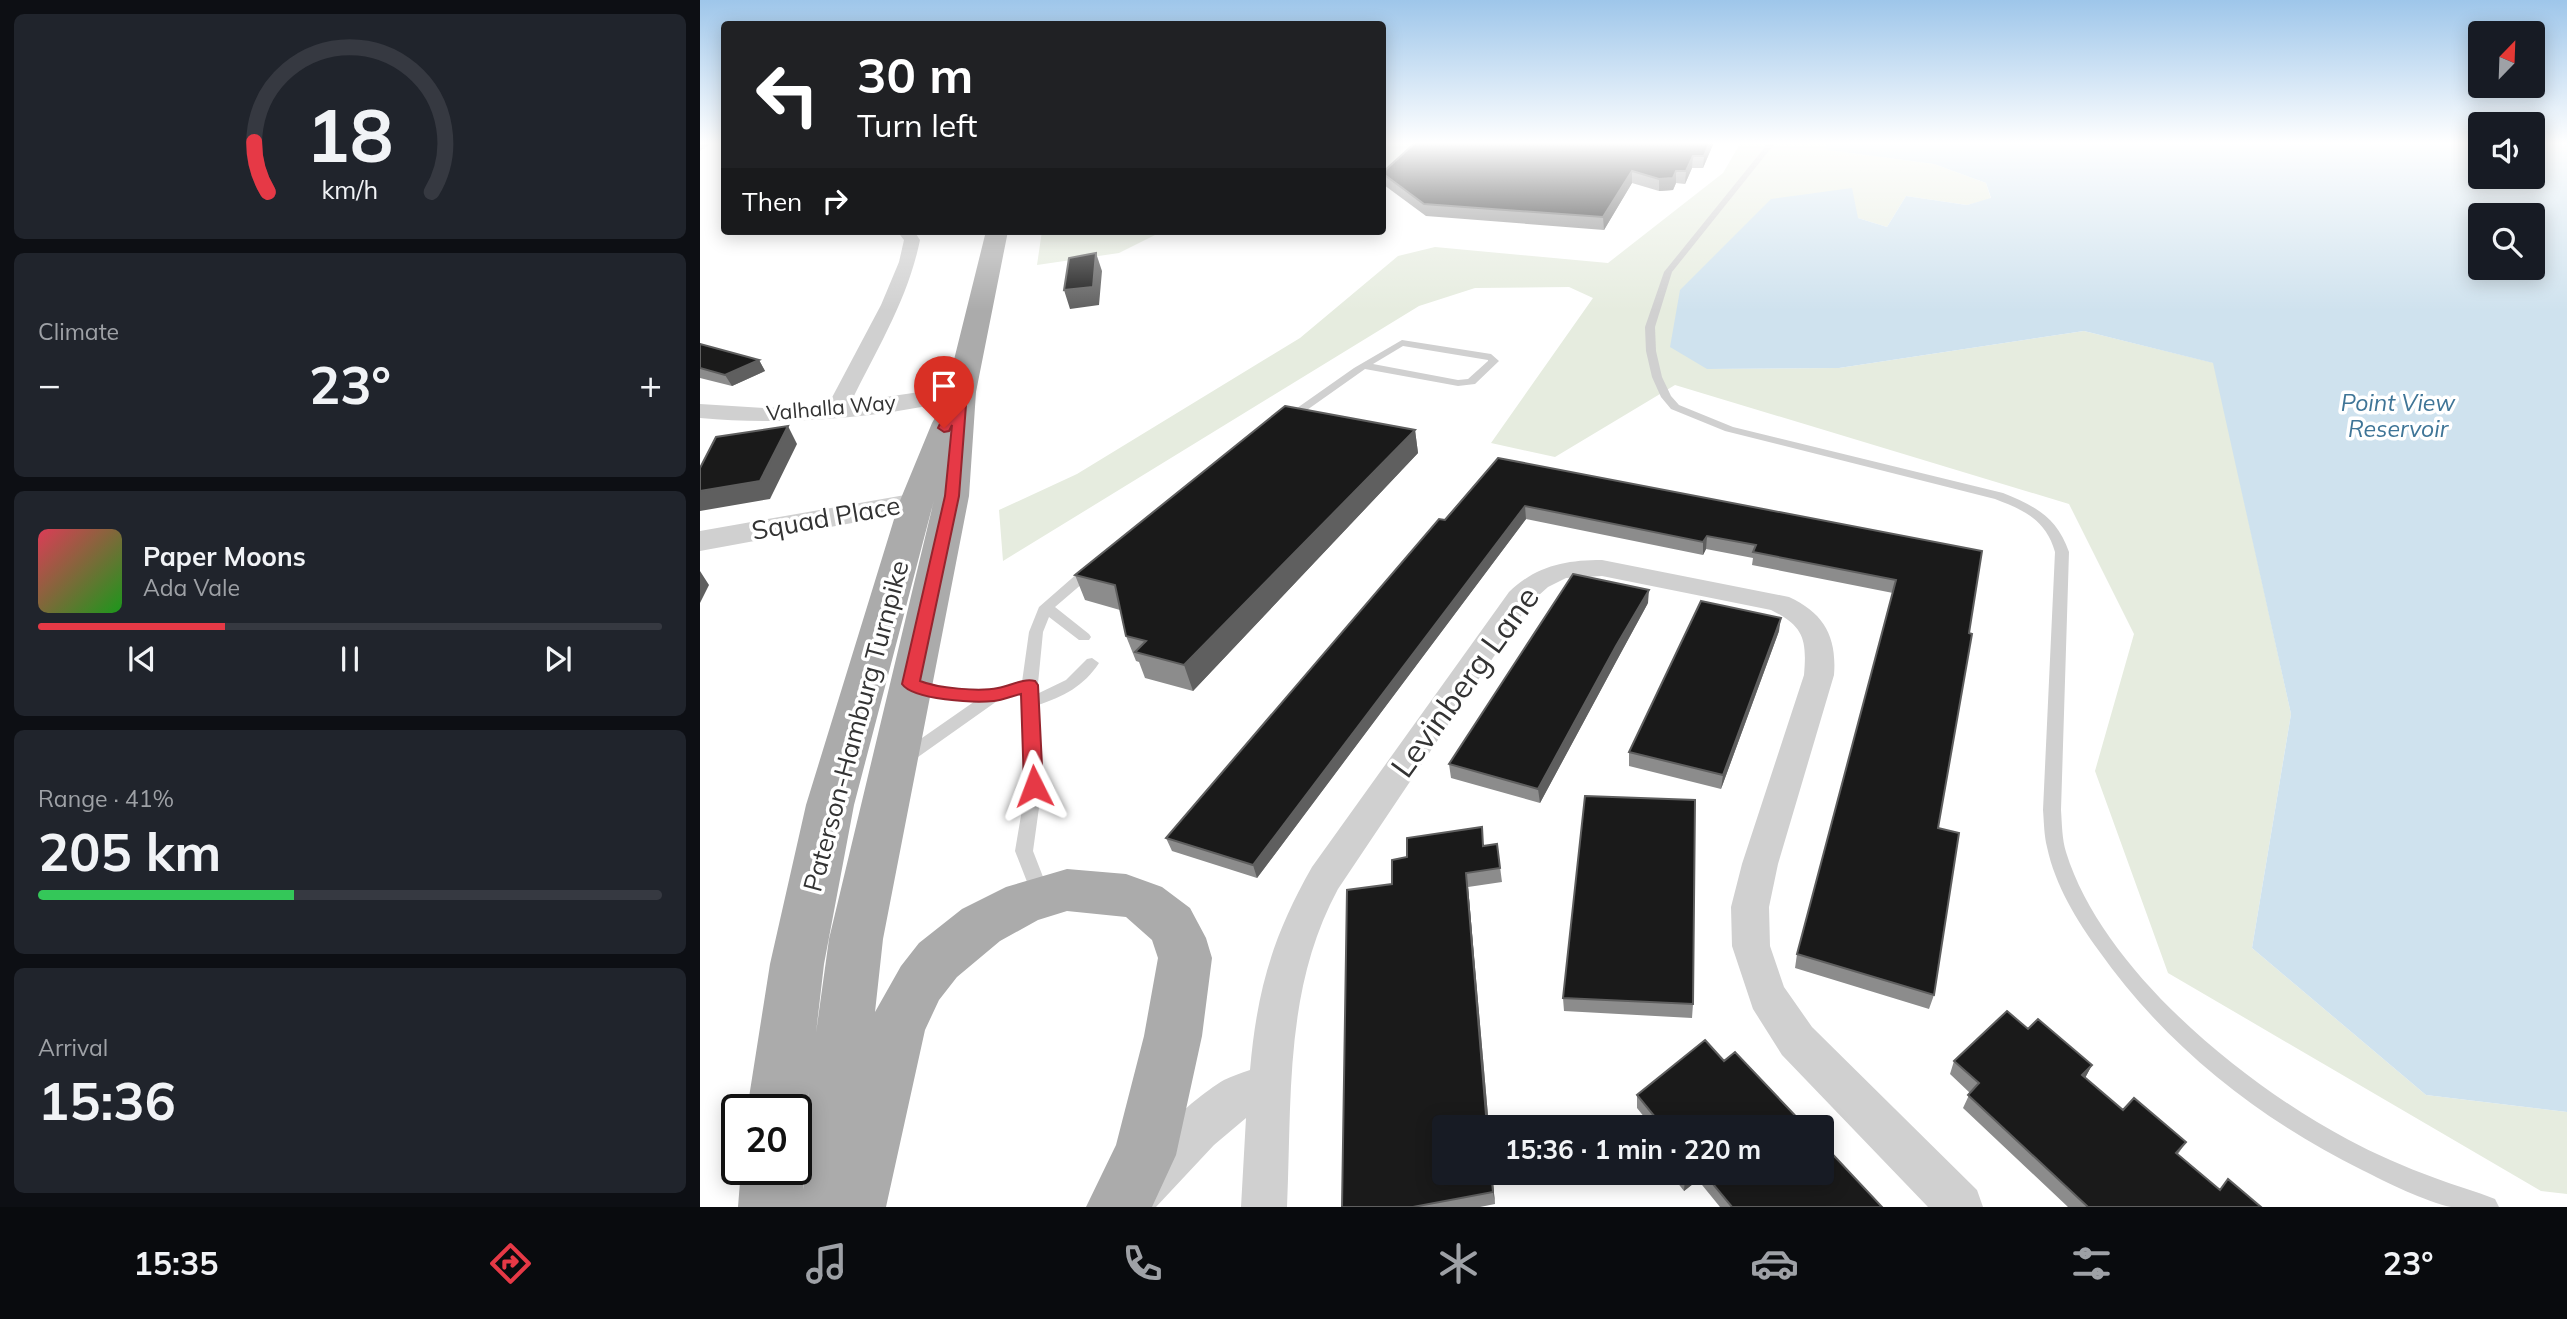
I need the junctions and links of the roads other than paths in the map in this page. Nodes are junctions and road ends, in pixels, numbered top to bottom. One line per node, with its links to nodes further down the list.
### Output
1 (1728, 198): 30 (lane)
2 (908, 235): 7 (street)
3 (996, 235): 5 (main road, Paterson-Hamburg Turnpike)
4 (1366, 366): 4 (lane); 8 (lane)
5 (961, 392): 7 (street, Valhalla Way); 9 (main road, Paterson-Hamburg Turnpike)
6 (700, 411): 7 (street, Valhalla Way)
7 (835, 412)
8 (1270, 430)
9 (934, 499): 10 (street, Squad Place); 15 (main road, Paterson-Hamburg Turnpike); 21 (main road, Paterson-Hamburg Turnpike)
10 (700, 541)
11 (1097, 563): 12 (lane)
12 (1046, 607): 13 (lane); 16 (lane)
13 (1084, 637)
14 (1092, 663): 16 (lane)
15 (910, 684): 17 (lane); 18 (main road, Paterson-Hamburg Turnpike)
16 (1030, 694): 17 (lane); 19 (lane)
17 (995, 695): 18 (lane)
18 (893, 767): 24 (main road, Paterson-Hamburg Turnpike)
19 (1036, 873): 25 (main road); 26 (main road)
20 (1272, 1083): 27 (street); 28 (street, Levinberg Lane); 29 (street, Levinberg Lane)
21 (779, 1094)
22 (771, 1185): 23 (main road)
23 (770, 1207)
24 (834, 1207)
25 (854, 1207)
26 (1118, 1207)
27 (1125, 1207)
28 (1264, 1207)
29 (1960, 1207)
30 (2487, 1207)

